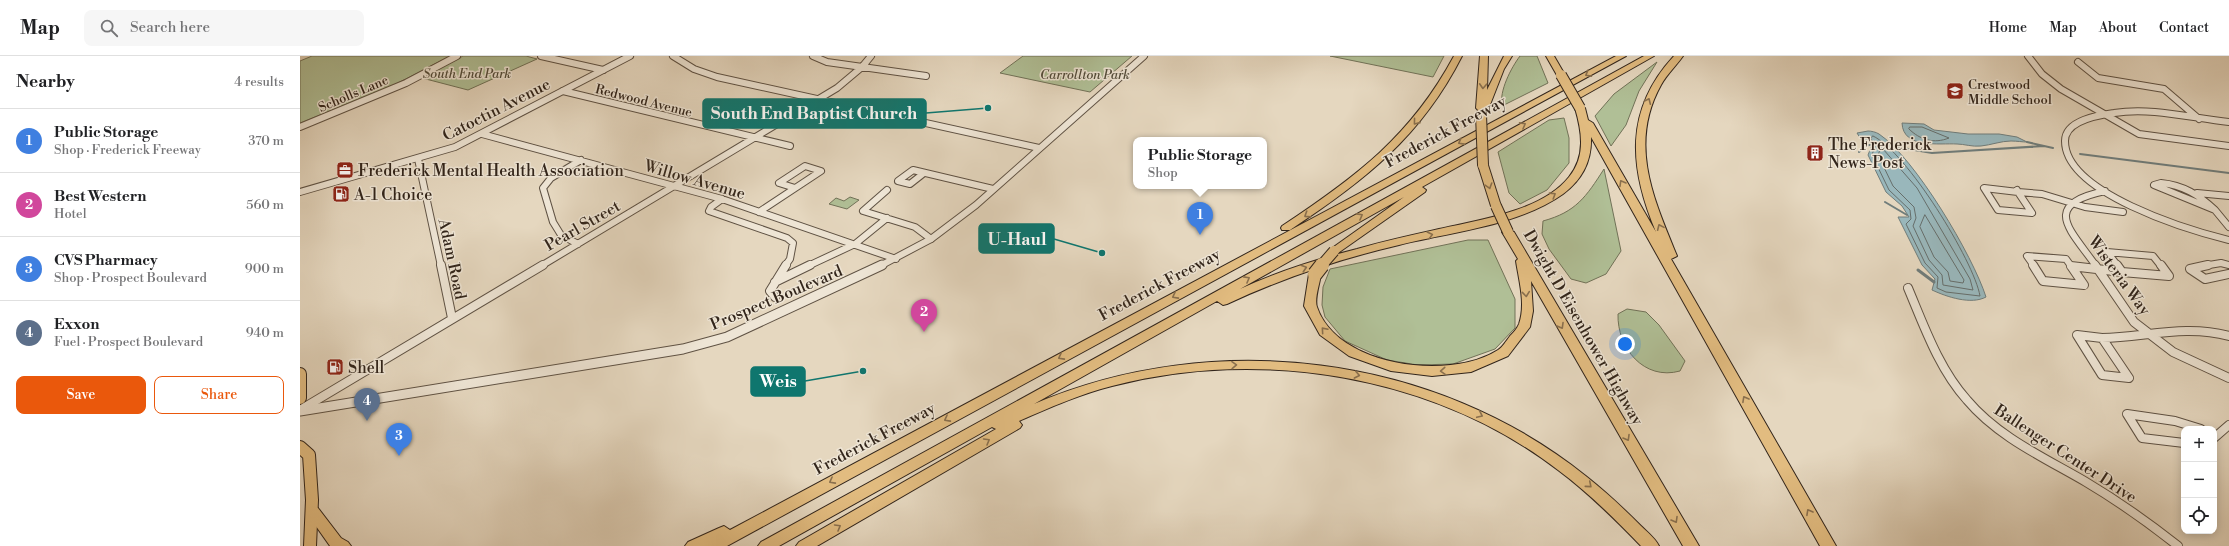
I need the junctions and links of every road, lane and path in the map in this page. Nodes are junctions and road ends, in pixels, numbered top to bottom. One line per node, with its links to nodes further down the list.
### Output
1 (457, 56): 27 (street, Scholls Lane)
2 (541, 56): 18 (street)
3 (630, 56): 18 (street, Catoctin Avenue)
4 (673, 56): 21 (street)
5 (813, 56): 17 (street)
6 (872, 56): 17 (street, Pearl Street)
7 (1144, 56): 33 (street, Prospect Boulevard)
8 (1458, 56): 64 (highway, one-way to 64)
9 (1484, 56): 24 (highway, Dwight D Eisenhower Highway, one-way to 24)
10 (1508, 56): 24 (highway)
11 (1550, 56): 22 (highway, bridge)
12 (1622, 56): 64 (highway, Frederick Freeway, one-way to 64)
13 (1650, 56): 30 (highway, Frederick Freeway, one-way to 13)
14 (1679, 56): 67 (highway, one-way to 14)
15 (2028, 56): 23 (street)
16 (2078, 62): 25 (street)
17 (862, 67): 19 (street); 21 (street, Pearl Street)
18 (603, 70): 20 (street, Catoctin Avenue)
19 (926, 76)
20 (563, 91): 28 (street, Catoctin Avenue); 29 (street, Redwood Avenue)
21 (819, 99): 29 (street, Pearl Street); 33 (street)
22 (1580, 108): 67 (highway, one-way to 22); 76 (highway, one-way to 22)
23 (2103, 114): 25 (street); 32 (street); 43 (street)
24 (1481, 115): 57 (highway, Dwight D Eisenhower Highway, one-way to 57, bridge)
25 (2199, 119): 26 (street)
26 (2229, 122)
27 (300, 127)
28 (482, 134): 34 (street, Catoctin Avenue); 35 (street, Willow Avenue)
29 (757, 138): 31 (street, Redwood Avenue); 37 (street, Pearl Street)
30 (1498, 139): 57 (highway, one-way to 30, bridge); 76 (highway, Frederick Freeway, one-way to 30)
31 (790, 146)
32 (2229, 146)
33 (1039, 148): 39 (street, Prospect Boulevard)
34 (418, 159): 42 (street, Catoctin Avenue); 69 (street, Adam Road)
35 (581, 160): 37 (street, Willow Avenue); 55 (street)
36 (924, 173): 39 (street)
37 (677, 186): 46 (street, Willow Avenue); 55 (street, Pearl Street)
38 (795, 188): 38 (street); 49 (street)
39 (993, 189): 53 (street, Prospect Boulevard)
40 (888, 190): 51 (street)
41 (2017, 190): 41 (street); 47 (street)
42 (300, 192)
43 (2105, 192): 47 (street); 54 (street)
44 (2195, 193): 45 (street); 48 (street); 48 (street)
45 (2229, 196)
46 (722, 198): 49 (street, Willow Avenue); 65 (street)
47 (2070, 203): 50 (street); 61 (street, Wisteria Way)
48 (2215, 210): 52 (street)
49 (759, 212): 56 (street, Willow Avenue)
50 (2123, 212)
51 (887, 218): 53 (street); 56 (street)
52 (2229, 227)
53 (931, 239): 58 (street, Prospect Boulevard)
54 (2229, 240)
55 (578, 244): 69 (street, Pearl Street)
56 (855, 244): 58 (street, Willow Avenue); 65 (street)
57 (1521, 255): 94 (highway, Dwight D Eisenhower Highway, one-way to 94)
58 (896, 259): 78 (street, Prospect Boulevard)
59 (2229, 265): 63 (street)
60 (2071, 266): 60 (street); 61 (street)
61 (2096, 268): 62 (street); 70 (street, Wisteria Way)
62 (2122, 272): 62 (street)
63 (2229, 274)
64 (1210, 277): 85 (highway, Frederick Freeway, one-way to 85)
65 (774, 282): 68 (street)
66 (1908, 288): 96 (street, Ballenger Center Drive)
67 (1684, 289): 95 (highway, one-way to 67)
68 (774, 297)
69 (452, 318): 78 (street, Pearl Street)
70 (2147, 333): 71 (street); 72 (street); 75 (street, Wisteria Way)
71 (2229, 336)
72 (2102, 338): 72 (street)
73 (1196, 366): 81 (highway); 92 (highway, one-way to 73); 93 (highway, one-way to 93)
74 (300, 374): 77 (main road)
75 (2229, 378)
76 (1054, 387): 81 (highway, Frederick Freeway)
77 (300, 398)
78 (300, 410)
79 (2229, 425): 82 (street)
80 (2191, 426): 83 (street)
81 (968, 433): 91 (highway, Frederick Freeway)
82 (2217, 434)
83 (2181, 443)
84 (300, 447): 86 (main road)
85 (804, 497): 89 (highway); 90 (highway, Frederick Freeway)
86 (313, 512): 87 (main road); 88 (highway)
87 (310, 546)
88 (343, 546)
89 (693, 546)
90 (714, 546)
91 (766, 546)
92 (804, 546)
93 (1651, 546)
94 (1691, 546)
95 (1828, 546)
96 (2178, 546)

